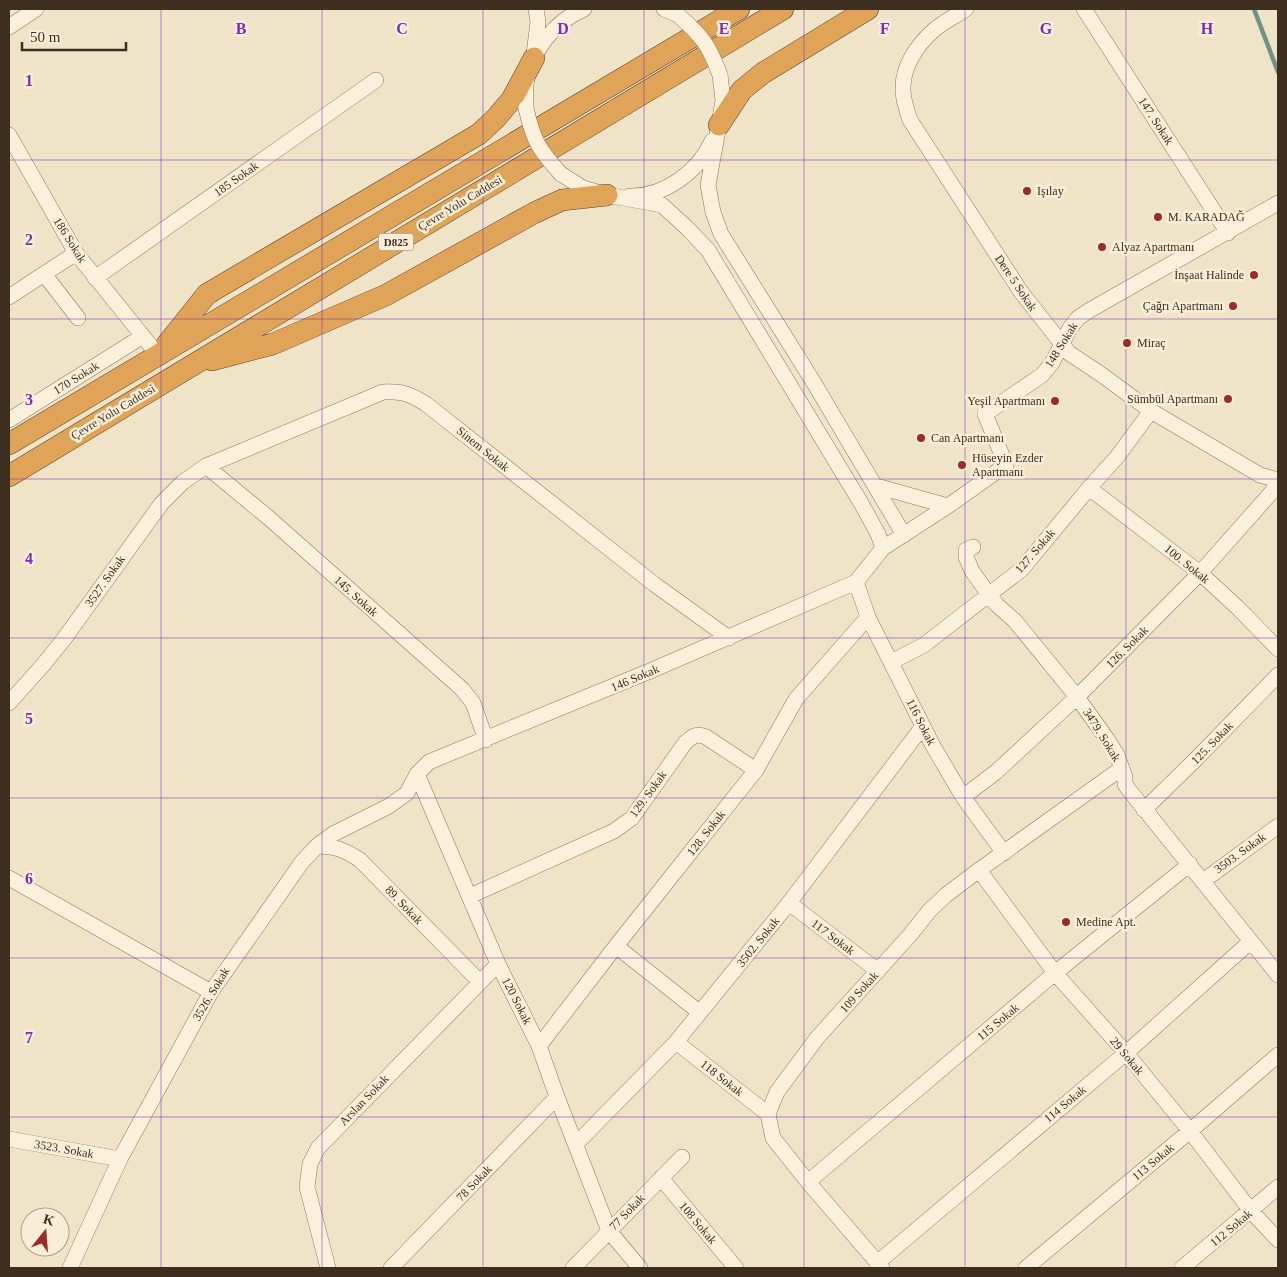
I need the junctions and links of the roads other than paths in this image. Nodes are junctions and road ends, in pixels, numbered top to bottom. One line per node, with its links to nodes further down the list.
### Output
1 (36, 9): 11 (street)
2 (536, 9): 13 (street)
3 (584, 9): 13 (street)
4 (739, 9): 27 (highway, Çevre Yolu Caddesi / D825)
5 (783, 9): 12 (highway, Çevre Yolu Caddesi / D825)
6 (790, 9): 12 (highway)
7 (868, 9): 15 (highway)
8 (966, 9): 26 (street, Dere 5 Sokak)
9 (1084, 9): 19 (street, 147. Sokak)
10 (671, 12): 15 (street, bridge)
11 (9, 27)
12 (728, 42): 28 (highway, Çevre Yolu Caddesi / D825)
13 (534, 58): 17 (street, bridge); 27 (highway)
14 (376, 80): 22 (street, 185 Sokak)
15 (719, 125): 17 (street); 36 (street)
16 (9, 135): 20 (street, 186 Sokak)
17 (607, 195): 28 (highway); 41 (street)
18 (1278, 203): 19 (street, 148 Sokak)
19 (1228, 233): 26 (street, 148 Sokak)
20 (76, 253): 21 (street); 22 (street, 186 Sokak)
21 (44, 274): 23 (street); 24 (street)
22 (96, 278): 25 (street, 186 Sokak)
23 (9, 297)
24 (78, 318)
25 (143, 336): 27 (street, 186 Sokak); 30 (street, 170 Sokak)
26 (1061, 345): 29 (street, Dere 5 Sokak); 38 (street, 148 Sokak)
27 (158, 355): 31 (highway, Çevre Yolu Caddesi / D825)
28 (190, 365): 33 (highway, Çevre Yolu Caddesi / D825)
29 (1151, 411): 34 (street, Dere 5 Sokak); 37 (street, 127. Sokak)
30 (9, 420)
31 (9, 444)
32 (206, 466): 46 (street, Sinem Sokak); 51 (street, 3527. Sokak); 53 (street, 145. Sokak)
33 (9, 476)
34 (1278, 480)
35 (1278, 485): 42 (street, 126. Sokak)
36 (876, 486): 38 (street); 39 (street)
37 (1089, 488): 42 (street, 100. Sokak); 44 (street, 127. Sokak)
38 (948, 506): 39 (street, 148 Sokak)
39 (904, 535): 41 (street, 148 Sokak)
40 (973, 547): 44 (street, 3479. Sokak)
41 (883, 548): 43 (street, 148 Sokak)
42 (1200, 573): 47 (street, 100. Sokak); 50 (street, 126. Sokak)
43 (856, 582): 45 (street, 116 Sokak); 46 (street, 146 Sokak)
44 (989, 596): 48 (street, 127. Sokak); 50 (street, 3479. Sokak)
45 (868, 617): 48 (street, 116 Sokak); 55 (street, 128. Sokak)
46 (729, 638): 53 (street, 146 Sokak)
47 (1278, 649)
48 (891, 662): 52 (street, 116 Sokak)
49 (1278, 675): 58 (street, 125. Sokak)
50 (1077, 697): 54 (street, 3479. Sokak); 57 (street, 126. Sokak)
51 (9, 703)
52 (924, 726): 57 (street, 116 Sokak); 67 (street, 3502. Sokak)
53 (486, 740): 56 (street, 146 Sokak)
54 (1122, 768): 58 (street, 3479. Sokak); 61 (street, 109 Sokak)
55 (756, 770): 66 (street, 129. Sokak); 69 (street, 128. Sokak)
56 (417, 774): 60 (street, 3526. Sokak); 66 (street, 120 Sokak)
57 (963, 797): 61 (street, 116 Sokak)
58 (1144, 810): 62 (street, 3479. Sokak)
59 (1278, 826): 65 (street, 3503. Sokak)
60 (317, 846): 74 (street, 89. Sokak); 75 (street, 3526. Sokak)
61 (1004, 853): 63 (street, 109 Sokak)
62 (1190, 864): 65 (street, 3479. Sokak); 72 (street, 115 Sokak)
63 (979, 870): 71 (street, 109 Sokak); 72 (street, 29 Sokak)
64 (9, 878): 75 (street)
65 (1203, 881): 68 (street, 3479. Sokak)
66 (470, 896): 70 (street, 120 Sokak)
67 (788, 903): 71 (street, 117 Sokak); 76 (street, 3502. Sokak)
68 (1250, 942): 73 (street, 3479. Sokak); 79 (street, 114 Sokak)
69 (616, 946): 76 (street); 78 (street, 128. Sokak)
70 (498, 964): 74 (street, Arslan Sokak); 78 (street, 120 Sokak)
71 (878, 971): 82 (street, 109 Sokak)
72 (1055, 973): 79 (street, 29 Sokak); 89 (street, 115 Sokak)
73 (1278, 975)
74 (480, 982): 96 (street, Arslan Sokak)
75 (211, 992): 87 (street, 3526. Sokak)
76 (699, 1012): 77 (street, 3502. Sokak)
77 (676, 1042): 82 (street, 118 Sokak); 85 (street, 3502. Sokak)
78 (539, 1046): 81 (street, 120 Sokak)
79 (1126, 1053): 83 (street, 29 Sokak); 94 (street, 114 Sokak)
80 (1278, 1055): 83 (street, 113 Sokak)
81 (557, 1098): 85 (street, 120 Sokak); 97 (street, 78 Sokak)
82 (768, 1114): 89 (street)
83 (1190, 1132): 91 (street, 29 Sokak); 101 (street, 113 Sokak)
84 (9, 1139): 87 (street, 3523. Sokak)
85 (576, 1144): 92 (street, 120 Sokak)
86 (682, 1157): 88 (street, 77 Sokak)
87 (120, 1160): 95 (street, 3526. Sokak)
88 (661, 1178): 92 (street, 77 Sokak); 100 (street, 108 Sokak)
89 (808, 1182): 94 (street)
90 (1278, 1186): 91 (street, 112 Sokak)
91 (1251, 1210): 93 (street, 29 Sokak); 102 (street, 112 Sokak)
92 (609, 1231): 98 (street, 77 Sokak); 99 (street, 120 Sokak)
93 (1278, 1240)
94 (879, 1266)
95 (70, 1268)
96 (328, 1268)
97 (391, 1268)
98 (574, 1268)
99 (640, 1268)
100 (736, 1268)
101 (1026, 1268)
102 (1182, 1268)

